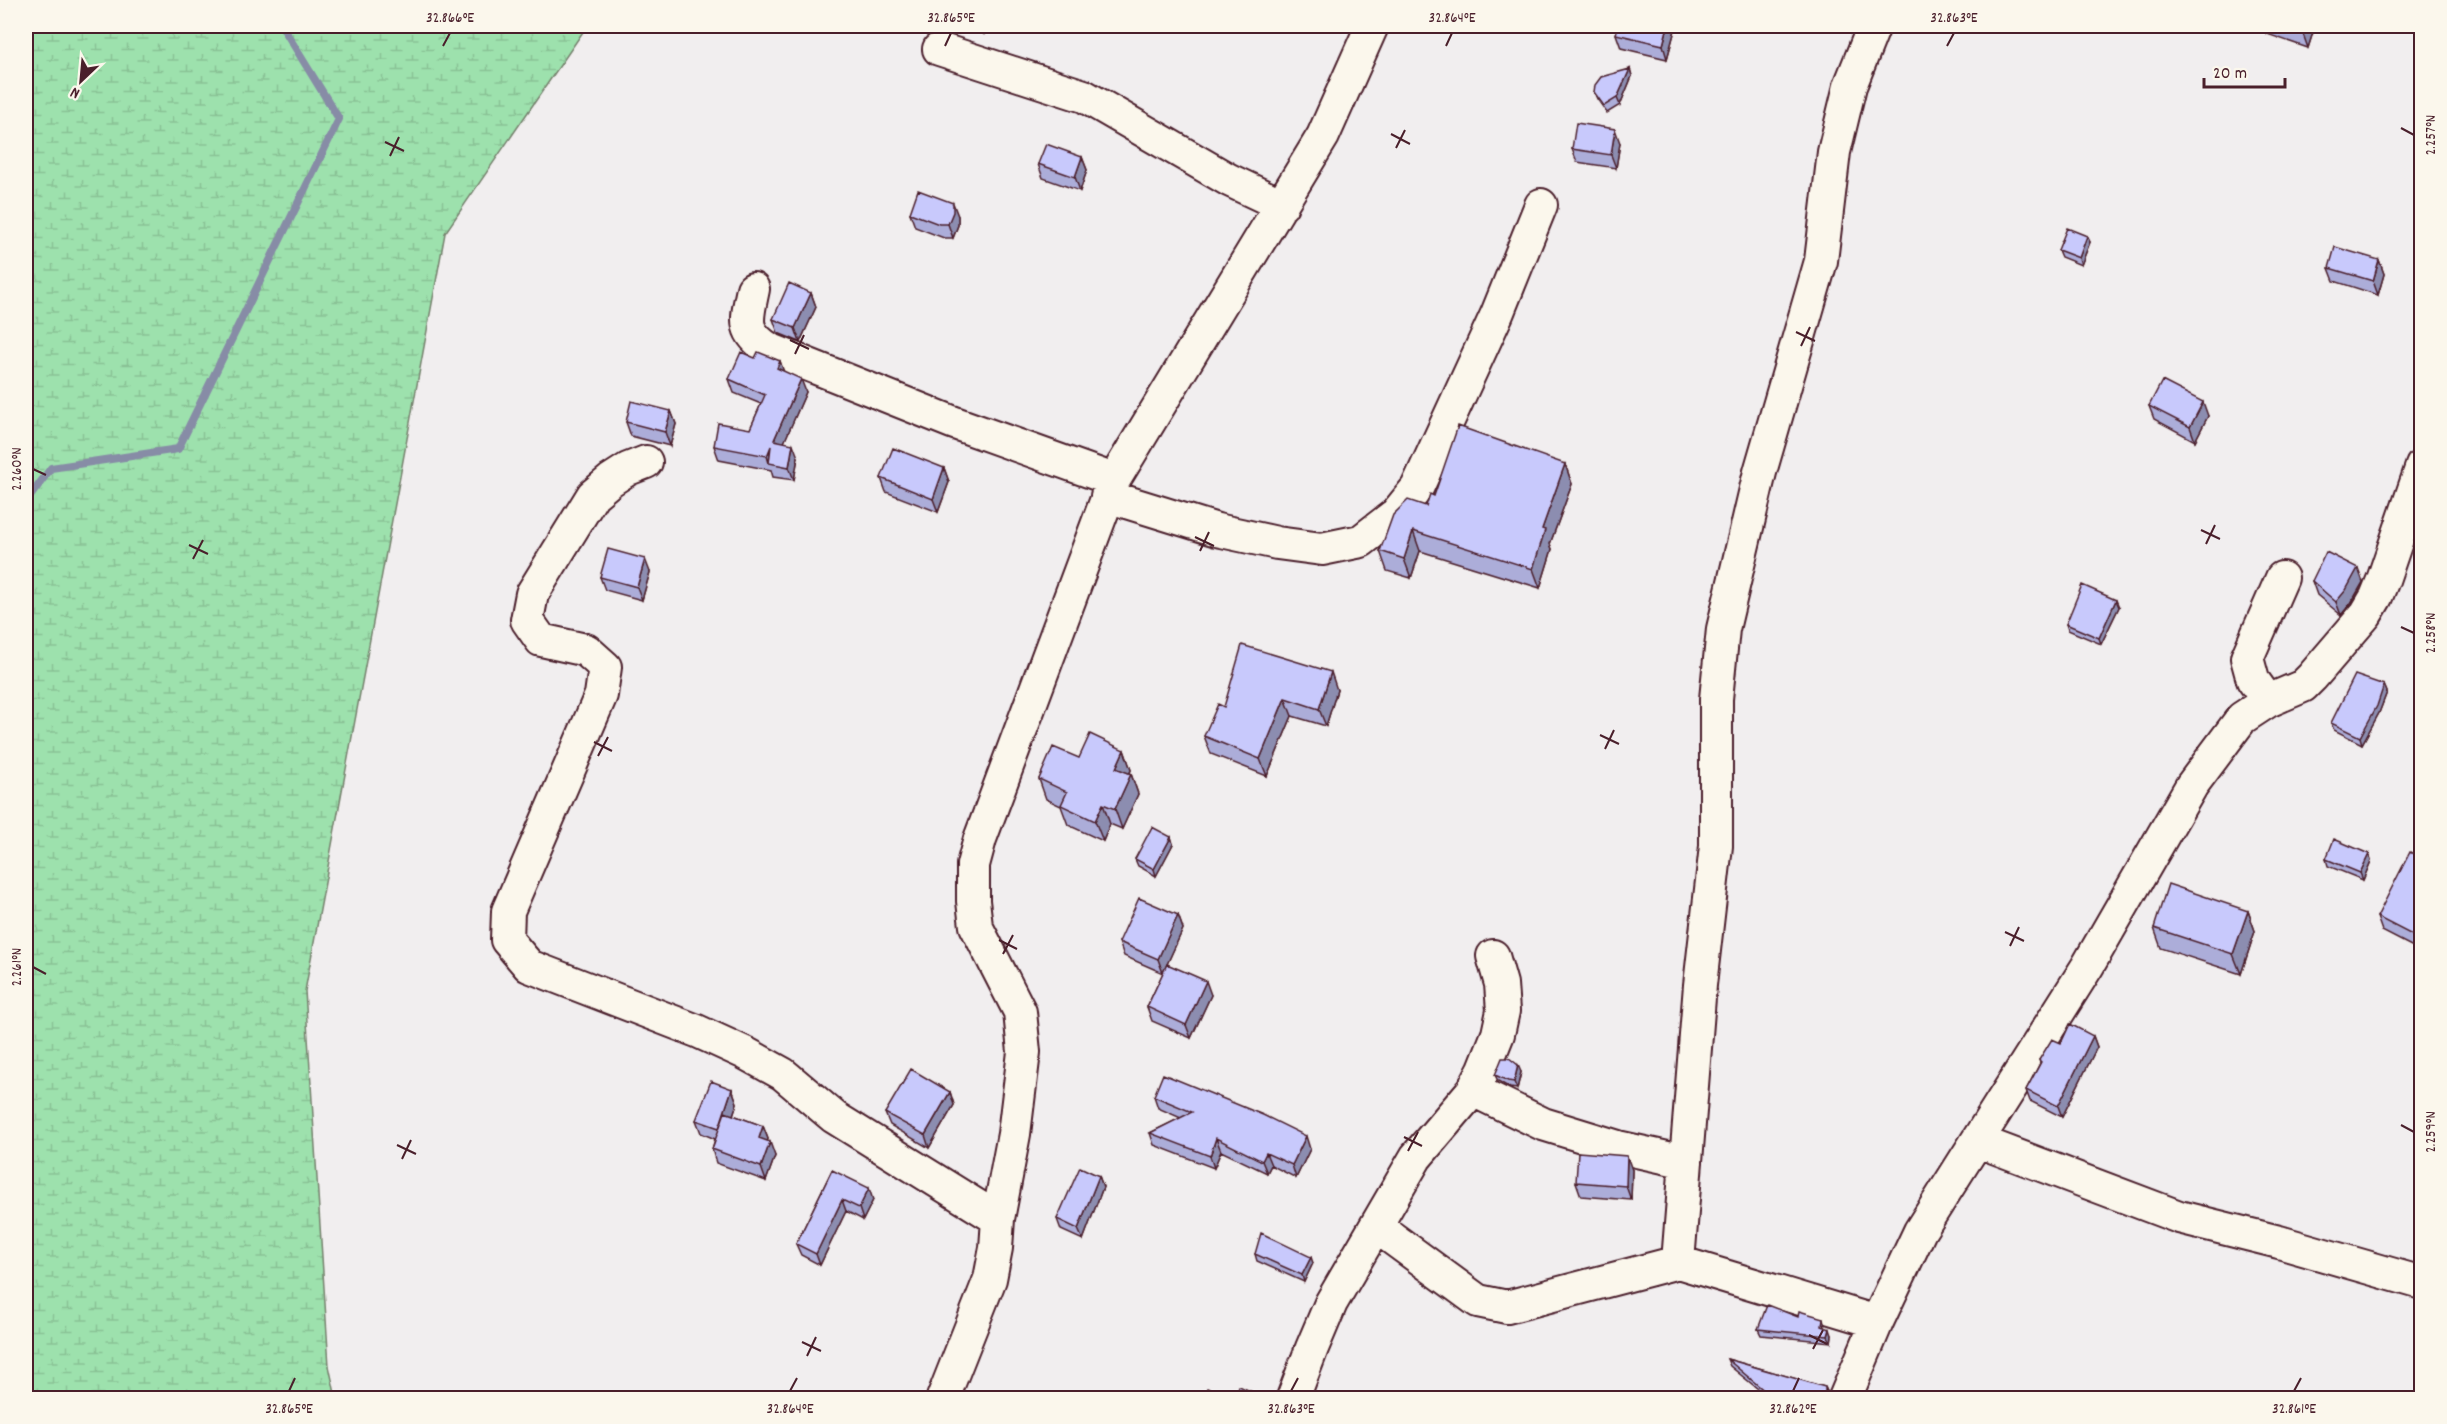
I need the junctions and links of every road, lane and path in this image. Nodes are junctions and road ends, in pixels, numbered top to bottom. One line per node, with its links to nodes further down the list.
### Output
1 (1372, 26): 4 (street)
2 (1874, 26): 15 (street)
3 (939, 49): 4 (street)
4 (1282, 205): 9 (street)
5 (1541, 205): 9 (street)
6 (753, 289): 9 (street)
7 (646, 462): 16 (street)
8 (2421, 466): 11 (street)
9 (1110, 488): 16 (street)
10 (2282, 578): 11 (street)
11 (2268, 701): 14 (street)
12 (1493, 956): 13 (street)
13 (1473, 1090): 15 (street); 17 (street)
14 (1978, 1141): 19 (street); 20 (street)
15 (1686, 1162): 18 (street)
16 (998, 1219): 21 (street)
17 (1377, 1227): 18 (street); 22 (street)
18 (1678, 1262): 20 (street)
19 (2421, 1283)
20 (1877, 1322): 23 (street)
21 (943, 1398)
22 (1293, 1398)
23 (1845, 1398)

